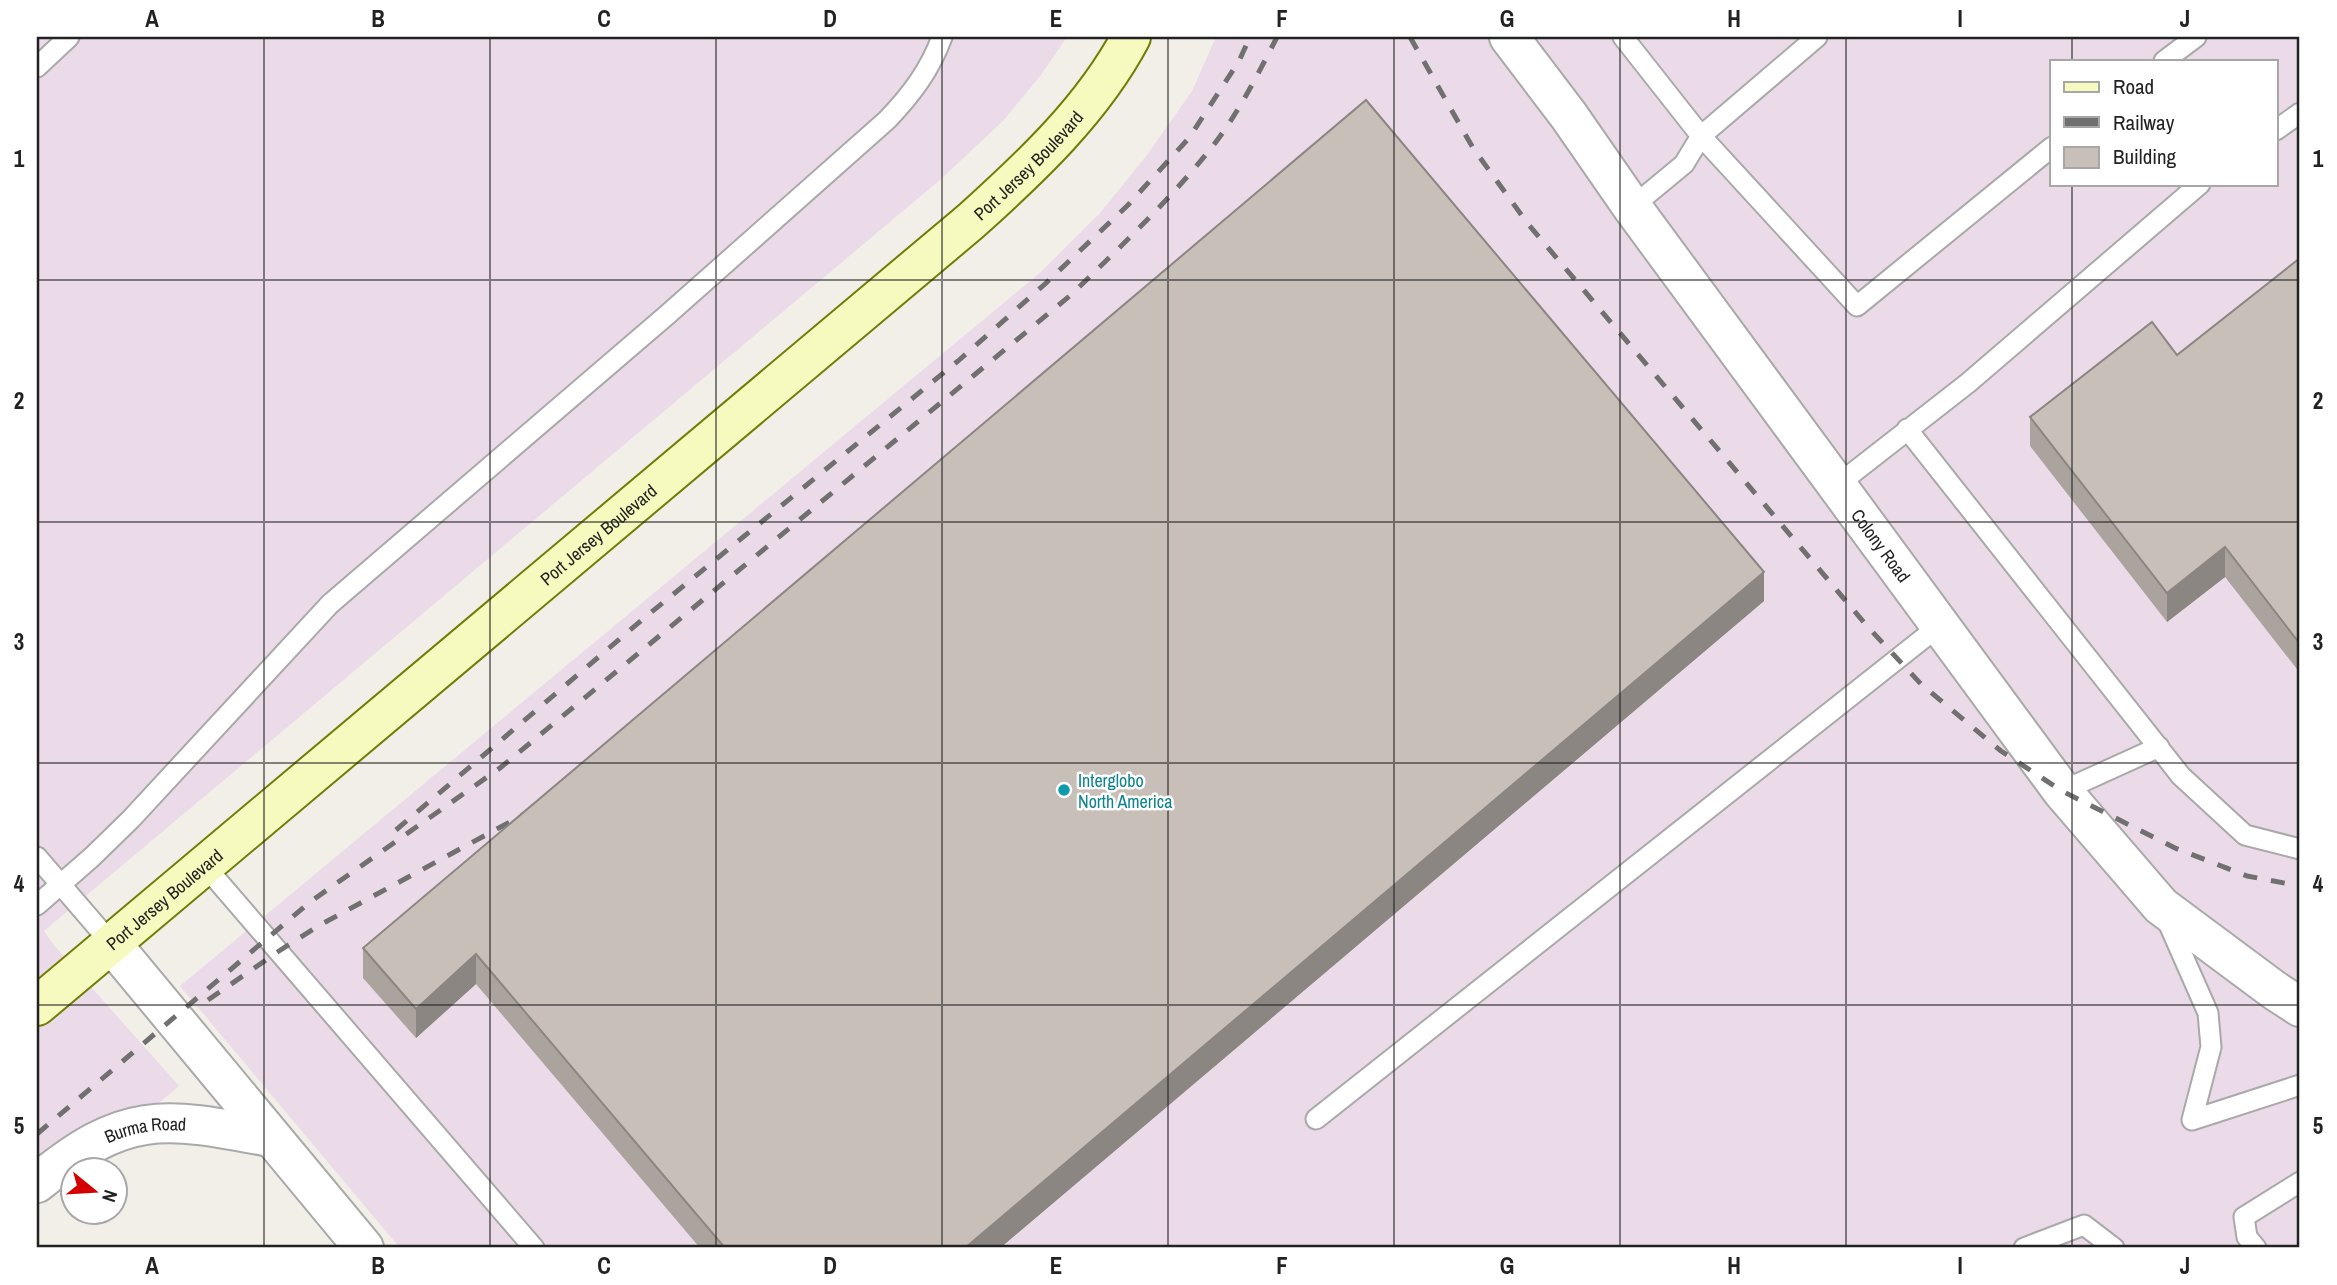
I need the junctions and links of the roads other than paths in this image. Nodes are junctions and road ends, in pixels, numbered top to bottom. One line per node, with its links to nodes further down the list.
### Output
1 (69, 37): 9 (lane)
2 (942, 37): 24 (lane)
3 (1131, 37): 23 (street, Port Jersey Boulevard)
4 (1510, 37): 15 (street, Colony Road)
5 (1623, 37): 12 (lane)
6 (1817, 37): 12 (lane)
7 (2196, 37): 8 (lane)
8 (2165, 60)
9 (37, 67)
10 (2300, 113): 11 (lane)
11 (2278, 129)
12 (1701, 136): 13 (lane); 15 (lane)
13 (2050, 149)
14 (2198, 186): 16 (lane)
15 (1632, 207): 17 (street, Colony Road)
16 (1908, 429): 17 (lane); 19 (lane)
17 (1836, 486): 18 (street, Colony Road)
18 (1939, 626): 20 (street, Colony Road); 31 (lane)
19 (2159, 747): 20 (lane); 21 (lane)
20 (2062, 791): 26 (street, Colony Road)
21 (2300, 849)
22 (37, 857): 24 (lane)
23 (204, 865): 27 (street, Port Jersey Boulevard); 36 (lane)
24 (61, 884): 25 (lane); 27 (lane)
25 (37, 905)
26 (2161, 906): 29 (street, Colony Road); 30 (lane)
27 (111, 943): 28 (street, Port Jersey Boulevard); 32 (street)
28 (37, 1006)
29 (2300, 1007)
30 (2300, 1085)
31 (1316, 1119)
32 (270, 1138): 34 (street, Burma Road); 35 (street)
33 (2300, 1182): 39 (lane)
34 (37, 1183)
35 (364, 1248)
36 (534, 1248)
37 (2025, 1248): 38 (lane)
38 (2114, 1248)
39 (2256, 1248)

